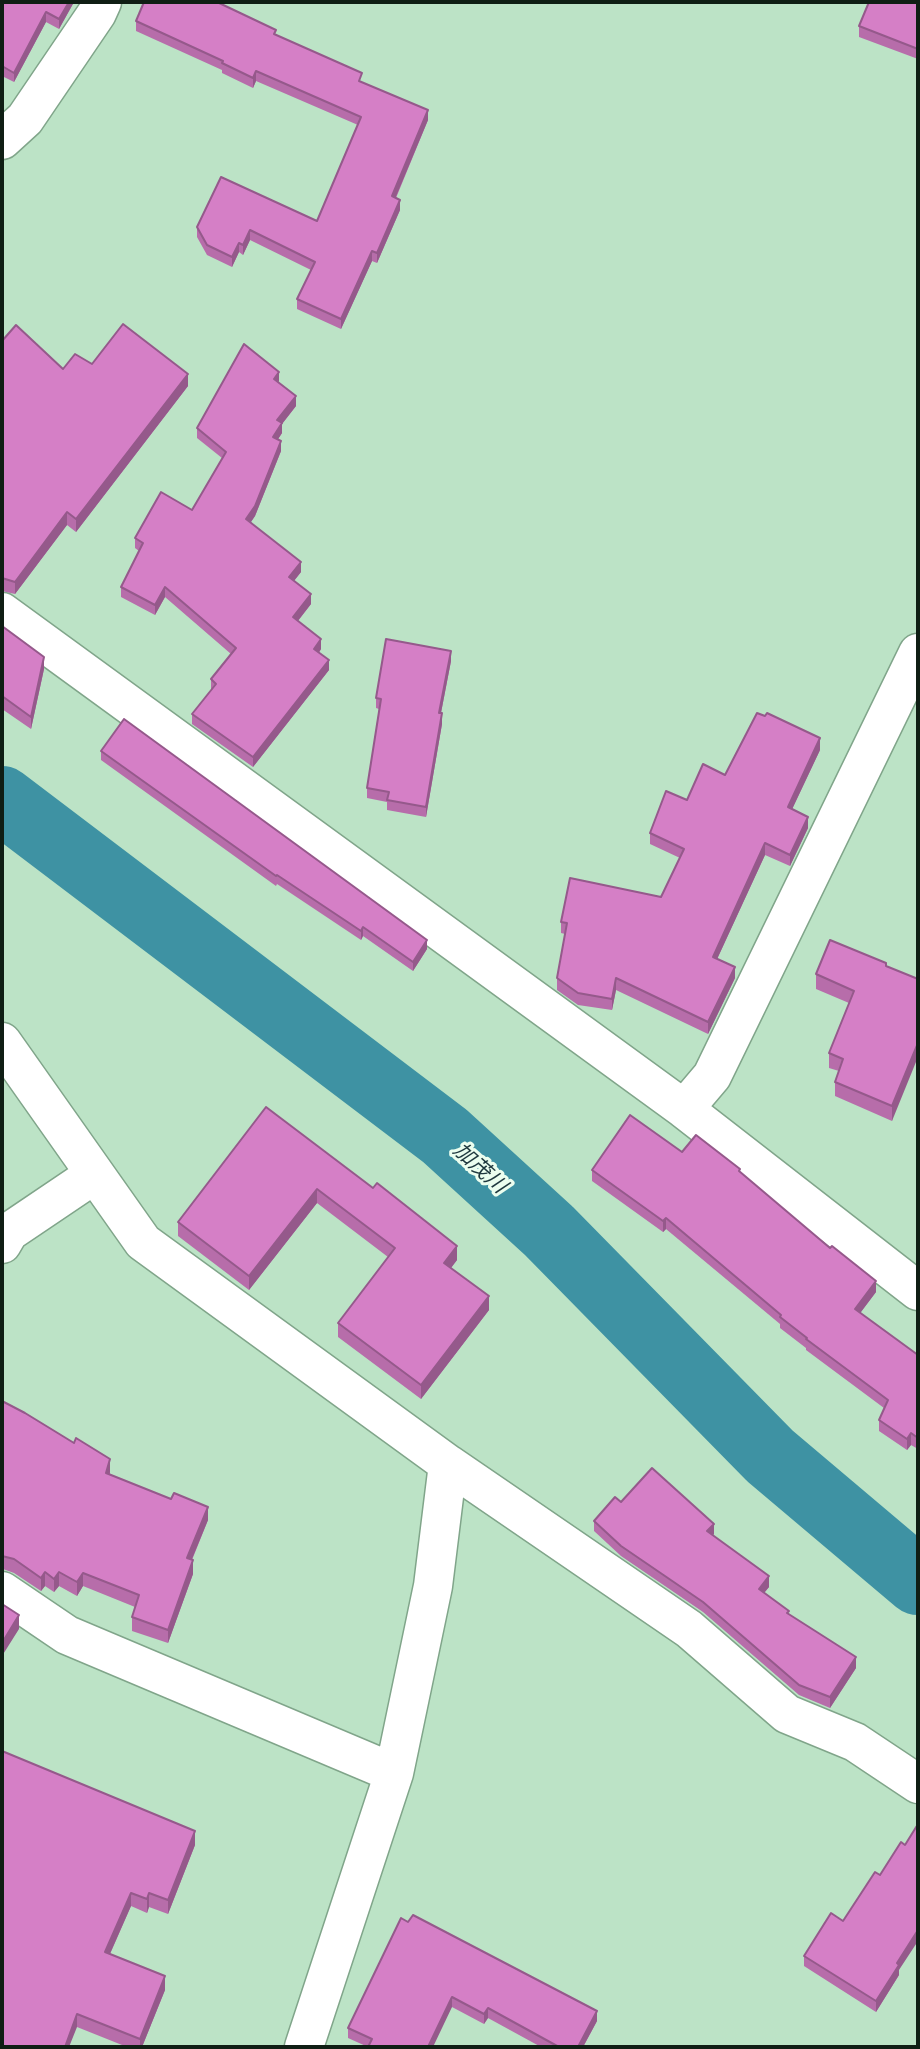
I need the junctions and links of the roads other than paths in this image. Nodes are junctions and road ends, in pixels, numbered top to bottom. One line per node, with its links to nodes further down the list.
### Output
1 (102, 2): 2 (street)
2 (2, 140)
3 (2, 612): 6 (street)
4 (918, 653): 6 (street)
5 (2, 1042): 7 (street)
6 (684, 1109): 9 (street)
7 (95, 1174): 8 (street); 10 (street)
8 (2, 1244)
9 (918, 1291)
10 (448, 1464): 12 (street); 13 (street)
11 (2, 1591): 12 (street)
12 (394, 1773): 14 (street)
13 (918, 1784)
14 (304, 2047)

